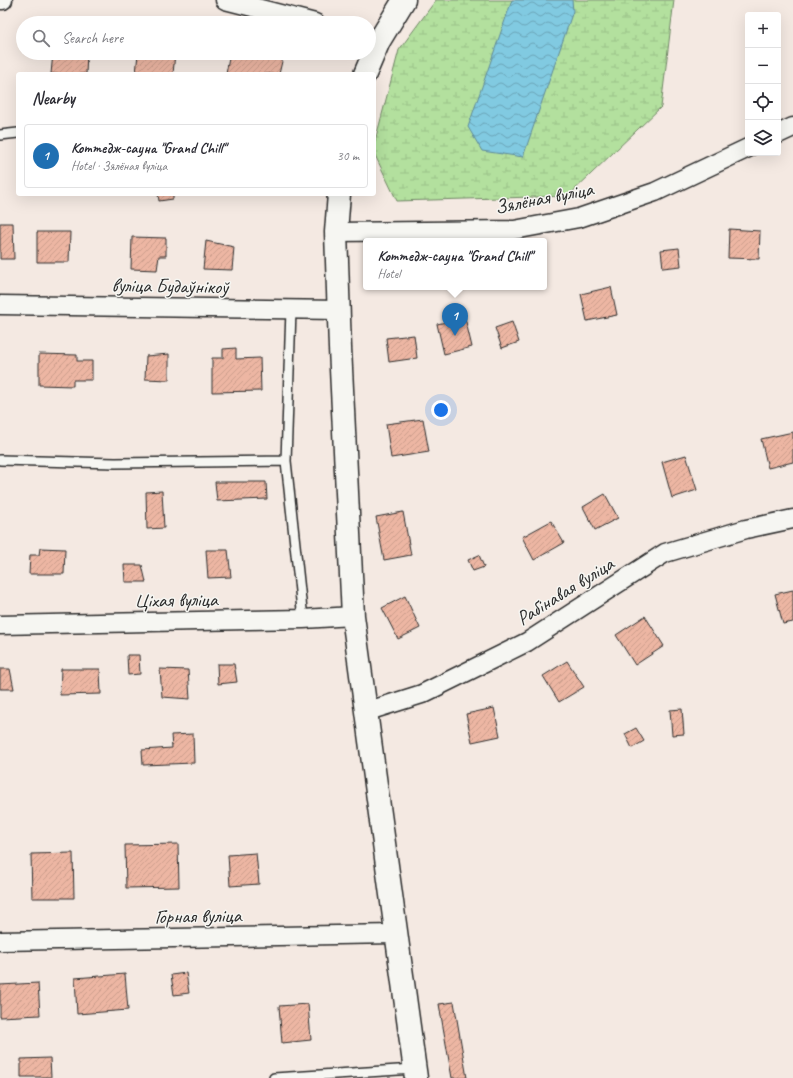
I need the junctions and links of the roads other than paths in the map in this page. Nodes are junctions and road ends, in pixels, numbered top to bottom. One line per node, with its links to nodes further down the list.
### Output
1 (0, 0): 2 (street)
2 (3, 0)
3 (225, 0): 5 (street)
4 (404, 0): 6 (street)
5 (288, 16)
6 (376, 36)
7 (369, 60): 8 (street)
8 (366, 72)
9 (793, 127): 11 (street)
10 (16, 133): 12 (lane)
11 (781, 133)
12 (0, 135)
13 (745, 149): 15 (street, Зялёная вуліца)
14 (339, 196): 15 (street)
15 (336, 232): 18 (street)
16 (0, 305): 17 (street, вуліца Будаўнікоў)
17 (291, 310): 18 (street, вуліца Будаўнікоў); 20 (lane)
18 (339, 310): 22 (street)
19 (0, 460): 20 (lane)
20 (286, 461): 23 (lane)
21 (793, 518): 25 (street, Рабінавая вуліца)
22 (352, 616): 23 (street, Ціхая вуліца); 25 (street)
23 (303, 619): 24 (street, Ціхая вуліца)
24 (0, 625)
25 (365, 712): 26 (street)
26 (396, 934): 27 (street, Горная вуліца); 28 (street)
27 (0, 941)
28 (415, 1074): 29 (lane)
29 (274, 1078)

